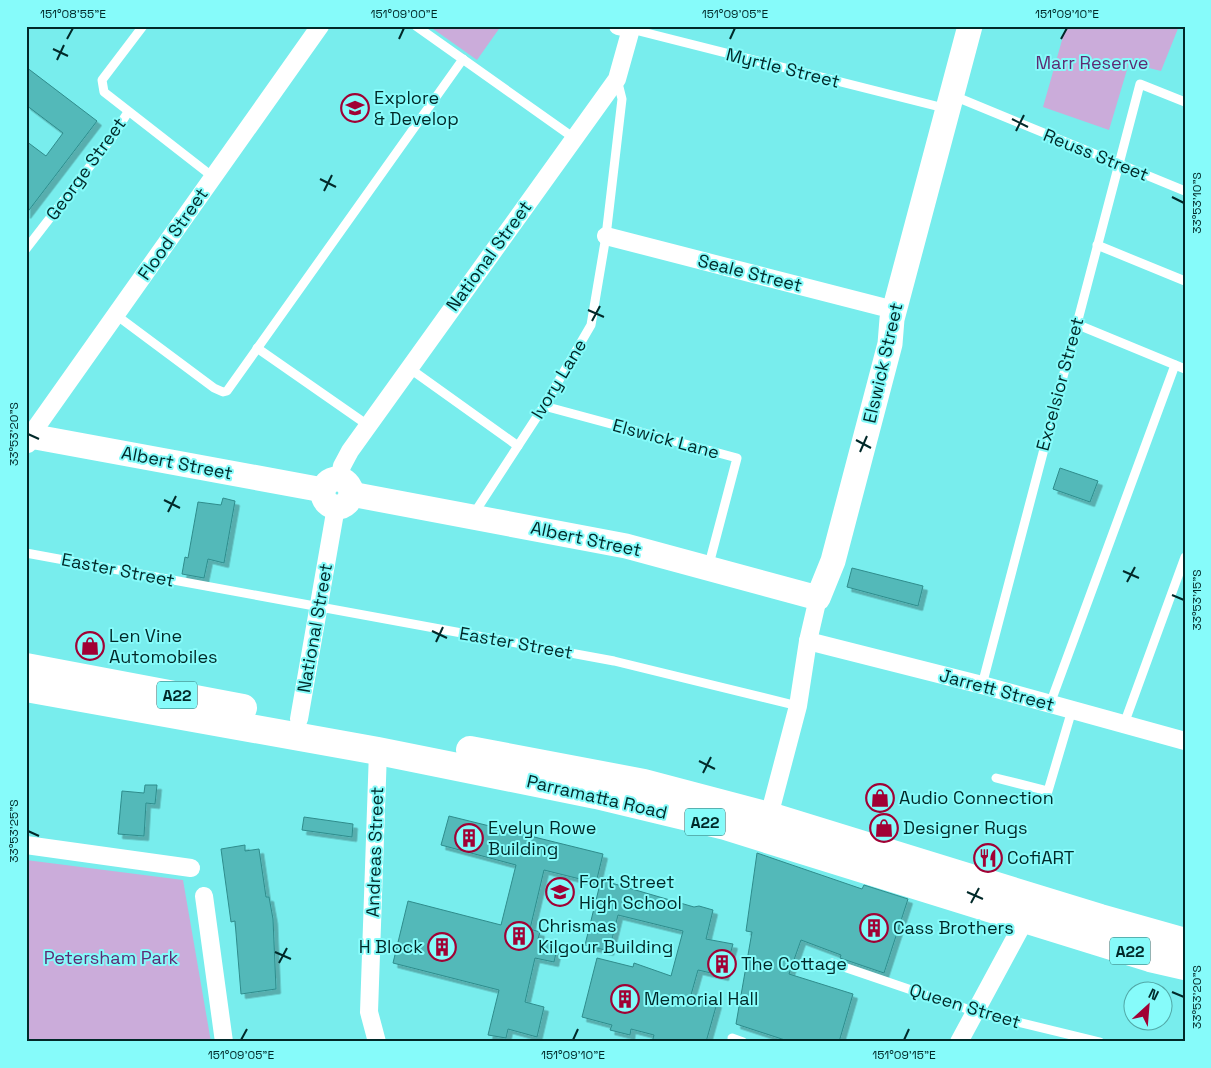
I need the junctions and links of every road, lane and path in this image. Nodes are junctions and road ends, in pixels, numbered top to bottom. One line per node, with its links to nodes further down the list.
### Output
1 (143, 26): 10 (lane)
2 (320, 26): 13 (street, Flood Street)
3 (416, 26): 6 (lane)
4 (970, 26): 8 (street, Elswick Street)
5 (628, 27): 7 (street, National Street); 8 (lane, Myrtle Street)
6 (463, 59): 11 (lane); 22 (lane)
7 (617, 79): 11 (street, National Street); 15 (lane, Ivory Lane)
8 (950, 102): 12 (lane, Reuss Street); 19 (street, Elswick Street)
9 (1185, 102): 12 (lane, Excelsior Street)
10 (128, 112): 13 (lane); 17 (lane, George Street)
11 (574, 138): 24 (street, National Street)
12 (1117, 164): 14 (lane, Reuss Street); 16 (lane, Excelsior Street)
13 (213, 177): 20 (street, Flood Street)
14 (1185, 191)
15 (606, 236): 19 (street, Seale Street); 26 (lane, Ivory Lane)
16 (1096, 245): 18 (lane); 21 (lane, Excelsior Street)
17 (26, 249)
18 (1185, 280)
19 (894, 310): 35 (street, Elswick Street)
20 (116, 315): 22 (lane); 28 (street, Flood Street)
21 (1076, 324): 23 (lane); 39 (lane, Excelsior Street)
22 (257, 348): 27 (lane)
23 (1175, 365): 25 (lane); 41 (lane)
24 (409, 368): 27 (street, National Street); 29 (lane)
25 (1185, 368)
26 (544, 406): 29 (lane, Ivory Lane); 34 (lane, Elswick Lane)
27 (368, 426): 30 (street, National Street)
28 (28, 439): 30 (street, Albert Street)
29 (518, 446): 31 (lane, Ivory Lane)
30 (337, 493): 31 (street, Albert Street); 36 (street, National Street)
31 (472, 516): 34 (street, Albert Street)
32 (26, 553): 36 (lane, Easter Street)
33 (1185, 558): 45 (lane)
34 (708, 568): 35 (street, Albert Street)
35 (818, 598): 37 (street, Elswick Street)
36 (319, 608): 42 (lane, Easter Street); 44 (street, National Street)
37 (808, 641): 39 (street, Jarrett Street); 42 (street, Elswick Street)
38 (26, 667): 44 (highway, Parramatta Road / A22)
39 (982, 685): 41 (street, Jarrett Street)
40 (26, 688): 47 (highway, Parramatta Road / A22)
41 (1050, 704): 43 (street, Jarrett Street)
42 (798, 706): 49 (street, Elswick Street)
43 (1072, 710): 45 (street, Jarrett Street); 48 (lane)
44 (299, 719): 49 (highway, Parramatta Road / A22)
45 (1124, 724): 46 (street, Jarrett Street)
46 (1185, 741)
47 (378, 751): 53 (highway, Parramatta Road / A22); 60 (street, Andreas Street)
48 (996, 778)
49 (769, 816): 54 (highway, Parramatta Road / A22)
50 (26, 845): 51 (street)
51 (191, 868)
52 (204, 896): 59 (street)
53 (1026, 918): 56 (highway, Parramatta Road / A22); 57 (street)
54 (1185, 942)
55 (832, 963): 57 (lane, Queen Street)
56 (1185, 966)
57 (976, 1012): 62 (street); 63 (lane, Queen Street)
58 (732, 1038): 61 (lane)
59 (224, 1042)
60 (377, 1042)
61 (744, 1042)
62 (959, 1042)
63 (1100, 1042)

